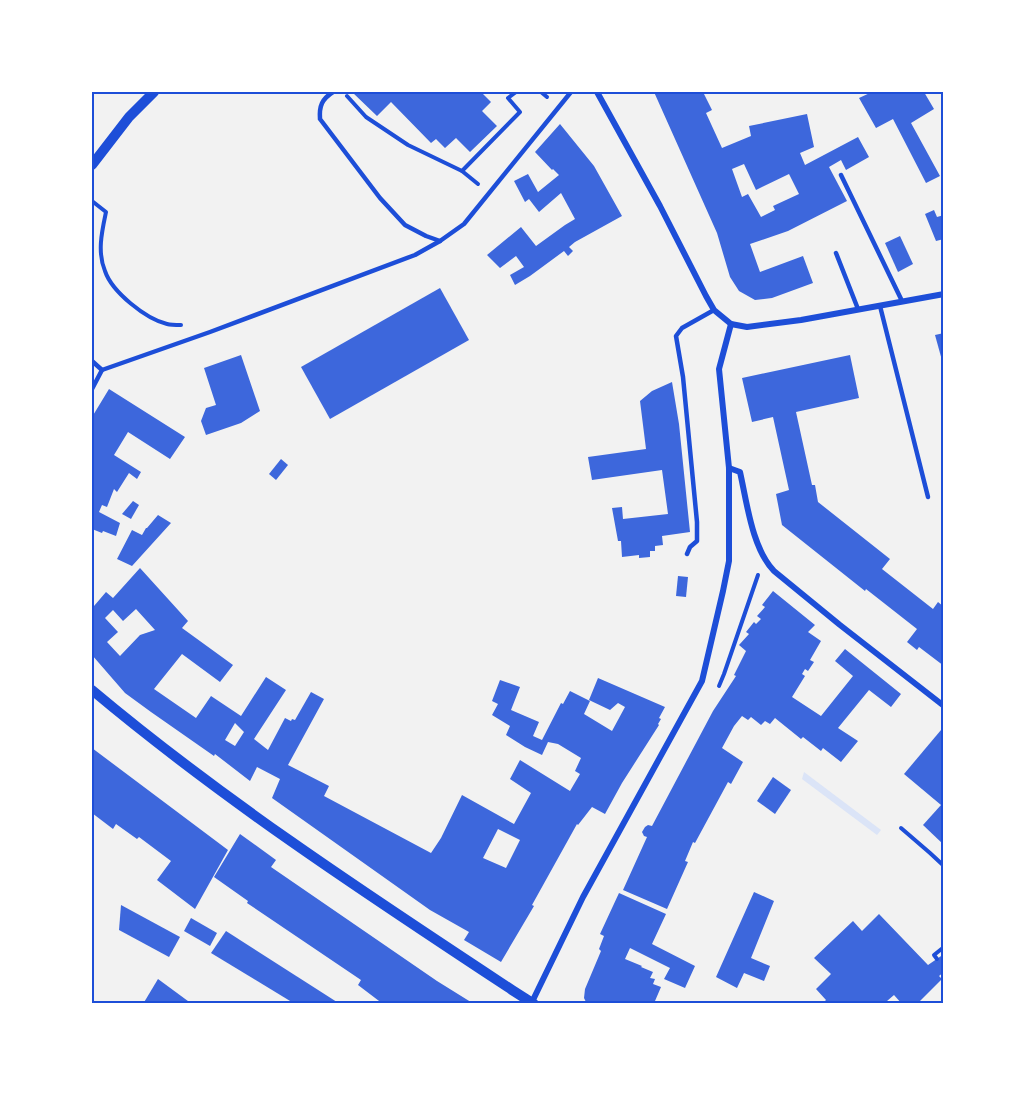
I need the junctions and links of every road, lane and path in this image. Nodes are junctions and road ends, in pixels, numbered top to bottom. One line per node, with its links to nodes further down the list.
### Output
1 (154, 92): 7 (street)
2 (333, 92): 12 (lane)
3 (342, 92): 8 (path)
4 (516, 92): 8 (path)
5 (571, 92): 12 (lane)
6 (597, 92): 18 (street)
7 (92, 165)
8 (462, 171): 10 (path)
9 (841, 175): 15 (lane)
10 (477, 183)
11 (92, 201): 20 (path)
12 (440, 241): 20 (lane)
13 (836, 253): 17 (lane)
14 (944, 294): 15 (street)
15 (902, 301): 16 (street)
16 (880, 306): 17 (street); 25 (lane)
17 (858, 309): 19 (street)
18 (714, 310): 19 (street); 26 (lane)
19 (730, 324): 24 (street)
20 (210, 332): 22 (lane)
21 (92, 361): 22 (lane)
22 (102, 370): 23 (lane)
23 (92, 389)
24 (729, 468): 27 (street); 35 (street)
25 (928, 497)
26 (687, 555)
27 (766, 562): 28 (path); 30 (street)
28 (724, 674)
29 (92, 690): 35 (street)
30 (944, 706)
31 (901, 828): 32 (path)
32 (944, 866)
33 (944, 946): 34 (path)
34 (937, 959)
35 (533, 1003)

